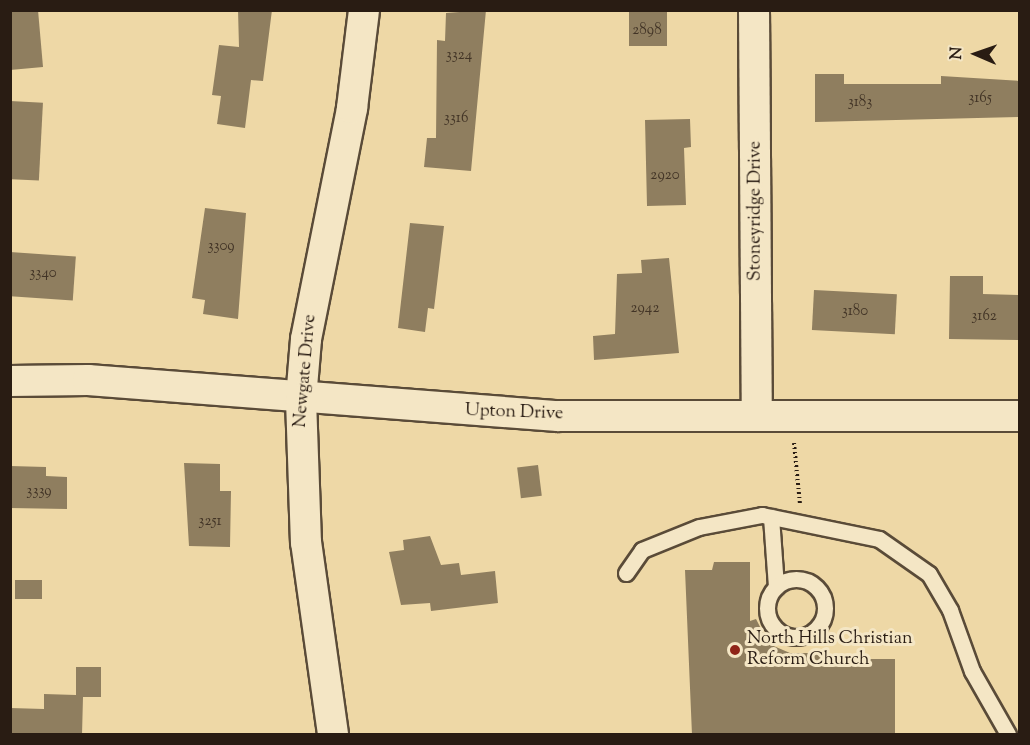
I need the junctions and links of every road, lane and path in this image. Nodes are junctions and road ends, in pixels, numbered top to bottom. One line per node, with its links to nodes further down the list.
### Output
1 (364, 10): 4 (street, Newgate Drive)
2 (754, 10): 5 (street, Stoneyridge Drive)
3 (10, 381): 4 (street, Upton Drive)
4 (301, 399): 5 (street, Upton Drive); 12 (street, Newgate Drive)
5 (757, 412): 6 (street, Upton Drive)
6 (792, 412): 7 (street, Upton Drive); 9 (path)
7 (1020, 416)
8 (771, 517): 9 (lane); 10 (lane); 11 (lane)
9 (801, 522): 13 (lane)
10 (626, 573)
11 (776, 587)
12 (333, 735)
13 (1008, 735)

